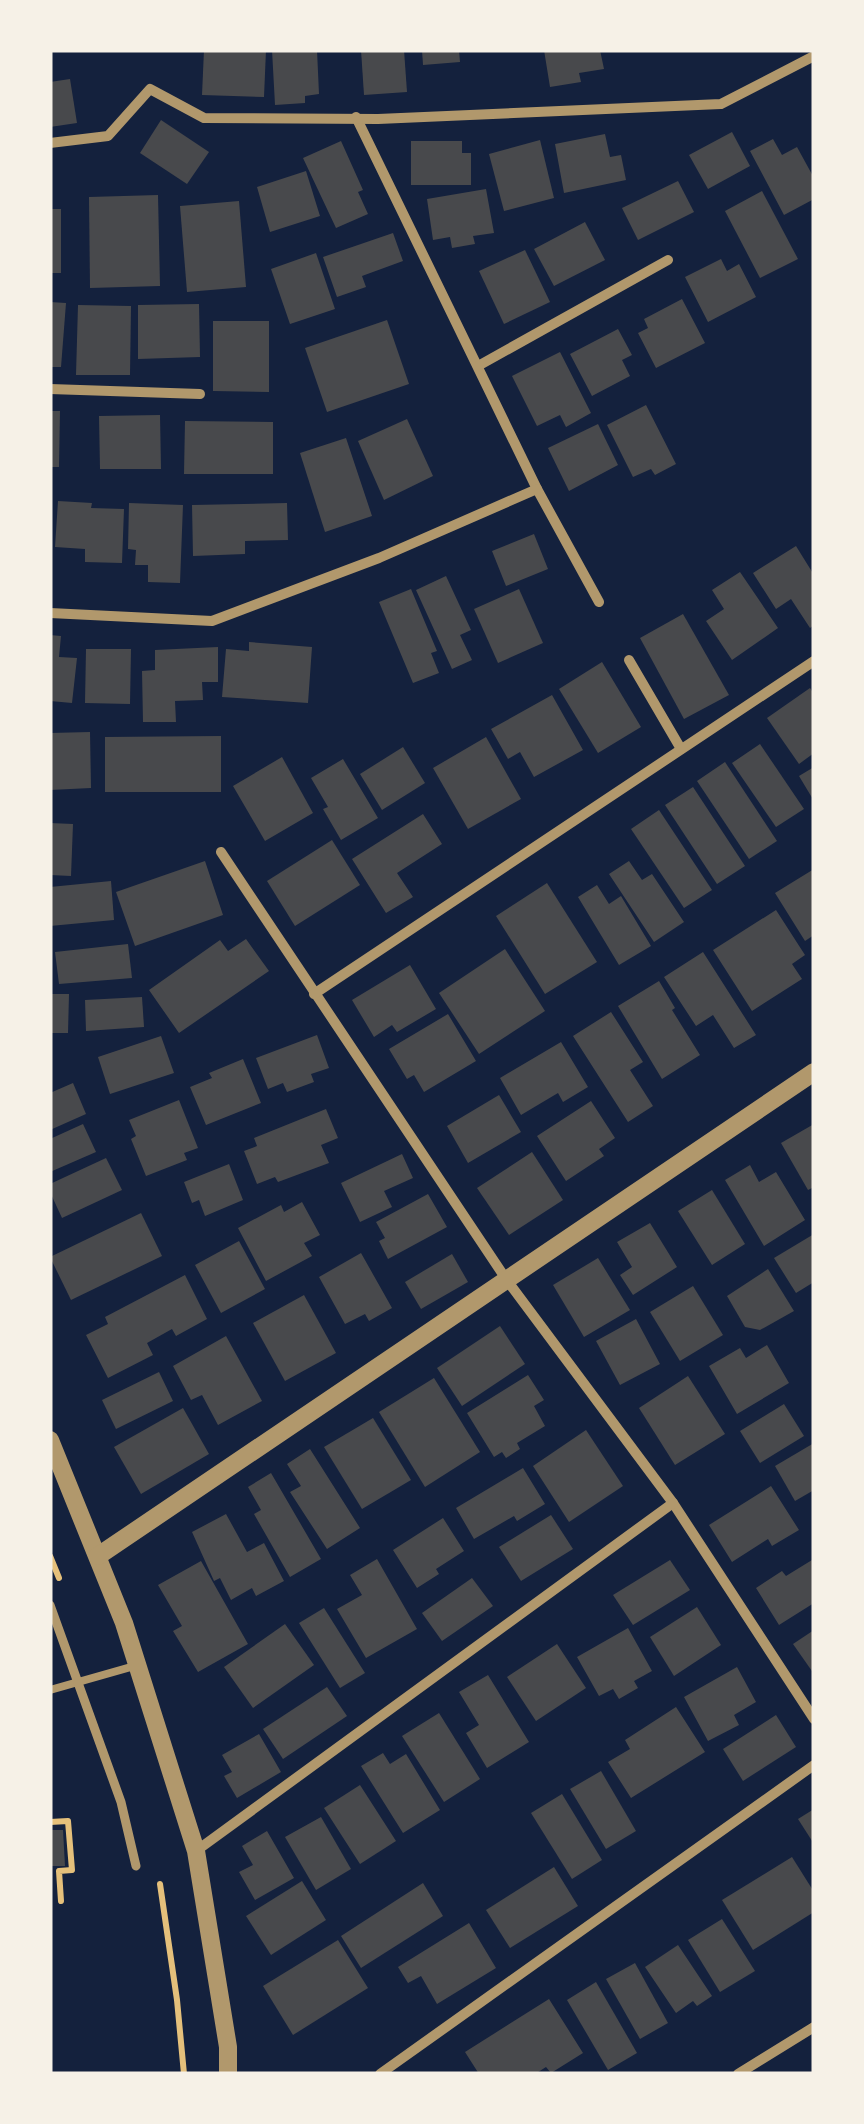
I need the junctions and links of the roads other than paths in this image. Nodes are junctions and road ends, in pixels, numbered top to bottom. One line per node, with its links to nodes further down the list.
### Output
1 (814, 56): 2 (street)
2 (356, 117): 3 (street); 5 (street)
3 (50, 143)
4 (668, 260): 5 (street)
5 (478, 366): 8 (street)
6 (50, 389): 7 (street)
7 (200, 394)
8 (537, 490): 9 (street); 10 (street)
9 (598, 602)
10 (50, 613)
11 (629, 660): 13 (street)
12 (814, 661): 13 (street)
13 (681, 750): 15 (street)
14 (221, 852): 15 (street)
15 (314, 994): 17 (street)
16 (814, 1072): 17 (street)
17 (506, 1278): 19 (street); 20 (street)
18 (50, 1440): 20 (street)
19 (673, 1503): 25 (street); 27 (street)
20 (98, 1556): 22 (street)
21 (50, 1606): 23 (street)
22 (138, 1665): 23 (lane); 27 (street)
23 (79, 1682): 24 (lane); 28 (street)
24 (50, 1690)
25 (814, 1719)
26 (814, 1764): 31 (street)
27 (196, 1851): 30 (street)
28 (136, 1866)
29 (814, 2026): 32 (street)
30 (228, 2074)
31 (380, 2074)
32 (738, 2074)

